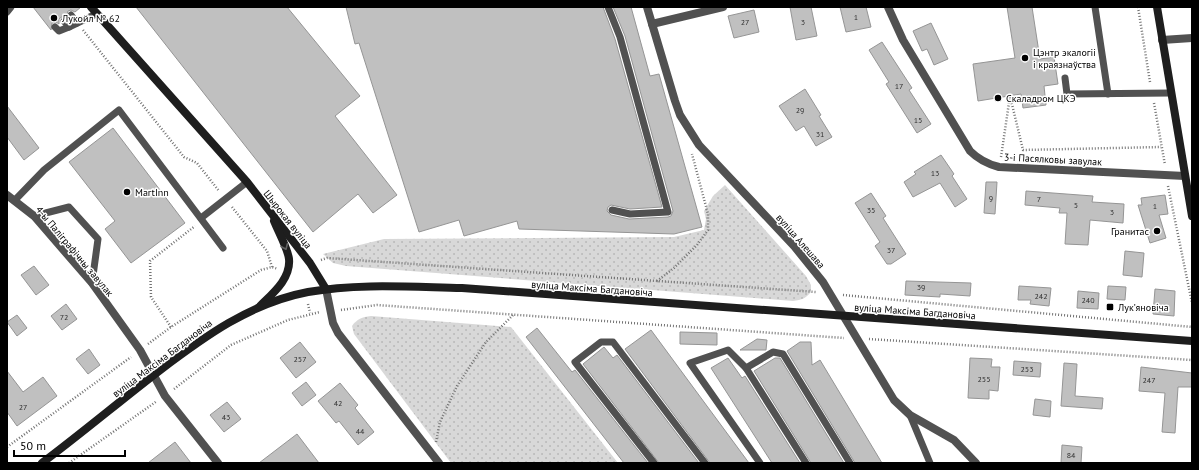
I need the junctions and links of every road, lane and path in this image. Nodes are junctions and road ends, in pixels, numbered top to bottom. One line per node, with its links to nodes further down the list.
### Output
1 (11, 7): 10 (lane)
2 (91, 7): 11 (main road, Шырокая вуліца)
3 (608, 7): 33 (lane)
4 (647, 7): 15 (street, вуліца Алешава)
5 (722, 7): 15 (street)
6 (888, 7): 26 (street, 3-і Пасялковы завулак)
7 (1095, 7): 23 (lane)
8 (1138, 7): 21 (path)
9 (1157, 7): 19 (main road)
10 (7, 12)
11 (96, 14): 14 (lane); 29 (main road, Шырокая вуліца)
12 (71, 15): 14 (lane)
13 (64, 21): 17 (lane)
14 (77, 23): 17 (lane); 31 (path)
15 (652, 24): 44 (street, вуліца Алешава)
16 (56, 27): 17 (lane)
17 (69, 27)
18 (1192, 38): 19 (street)
19 (1162, 40): 22 (main road)
20 (1064, 78): 23 (lane)
21 (1152, 93): 22 (lane); 23 (lane); 24 (path)
22 (1171, 93): 28 (main road)
23 (1108, 94)
24 (1161, 147): 26 (path); 27 (path)
25 (691, 150): 41 (path)
26 (999, 167): 27 (street, 3-і Пасялковы завулак)
27 (1166, 175): 28 (street, 3-і Пасялковы завулак); 45 (path)
28 (1185, 176): 36 (main road)
29 (247, 182): 31 (lane); 34 (main road, Шырокая вуліца)
30 (7, 195): 32 (street, 4-ы Паліграфічны завулак)
31 (226, 199): 37 (lane); 40 (path)
32 (15, 200): 35 (street, 4-ы Паліграфічны завулак); 37 (lane)
33 (612, 210)
34 (270, 211): 43 (main road, Шырокая вуліца); 46 (main road, one-way to 46)
35 (34, 216): 42 (street, 4-ы Паліграфічны завулак); 42 (lane)
36 (1192, 216)
37 (201, 218): 38 (lane); 49 (path)
38 (223, 248)
39 (327, 258): 41 (path)
40 (272, 267)
41 (657, 281): 44 (path)
42 (92, 283): 53 (street, 4-ы Паліграфічны завулак)
43 (326, 289): 46 (main road, вуліца Максіма Багдановіча); 48 (main road, вуліца Максіма Багдановіча); 55 (street, Шырокая вуліца)
44 (831, 294): 48 (street, вуліца Алешава); 50 (path)
45 (1192, 303)
46 (259, 307): 53 (main road, вуліца Максіма Багдановіча)
47 (513, 315): 55 (path)
48 (845, 316): 51 (main road, вуліца Максіма Багдановіча); 54 (street, вуліца Алешава)
49 (171, 327)
50 (1192, 327)
51 (1192, 341)
52 (746, 368): 61 (lane); 62 (lane); 63 (lane)
53 (154, 375): 56 (main road, вуліца Максіма Багдановіча); 57 (street, 4-ы Паліграфічны завулак)
54 (910, 414): 64 (lane); 65 (street, вуліца Алешава)
55 (433, 456): 58 (street, Шырокая вуліца)
56 (42, 463)
57 (218, 463)
58 (438, 463)
59 (654, 463): 60 (lane)
60 (705, 463)
61 (760, 463)
62 (806, 463)
63 (850, 463)
64 (930, 463)
65 (976, 463)

